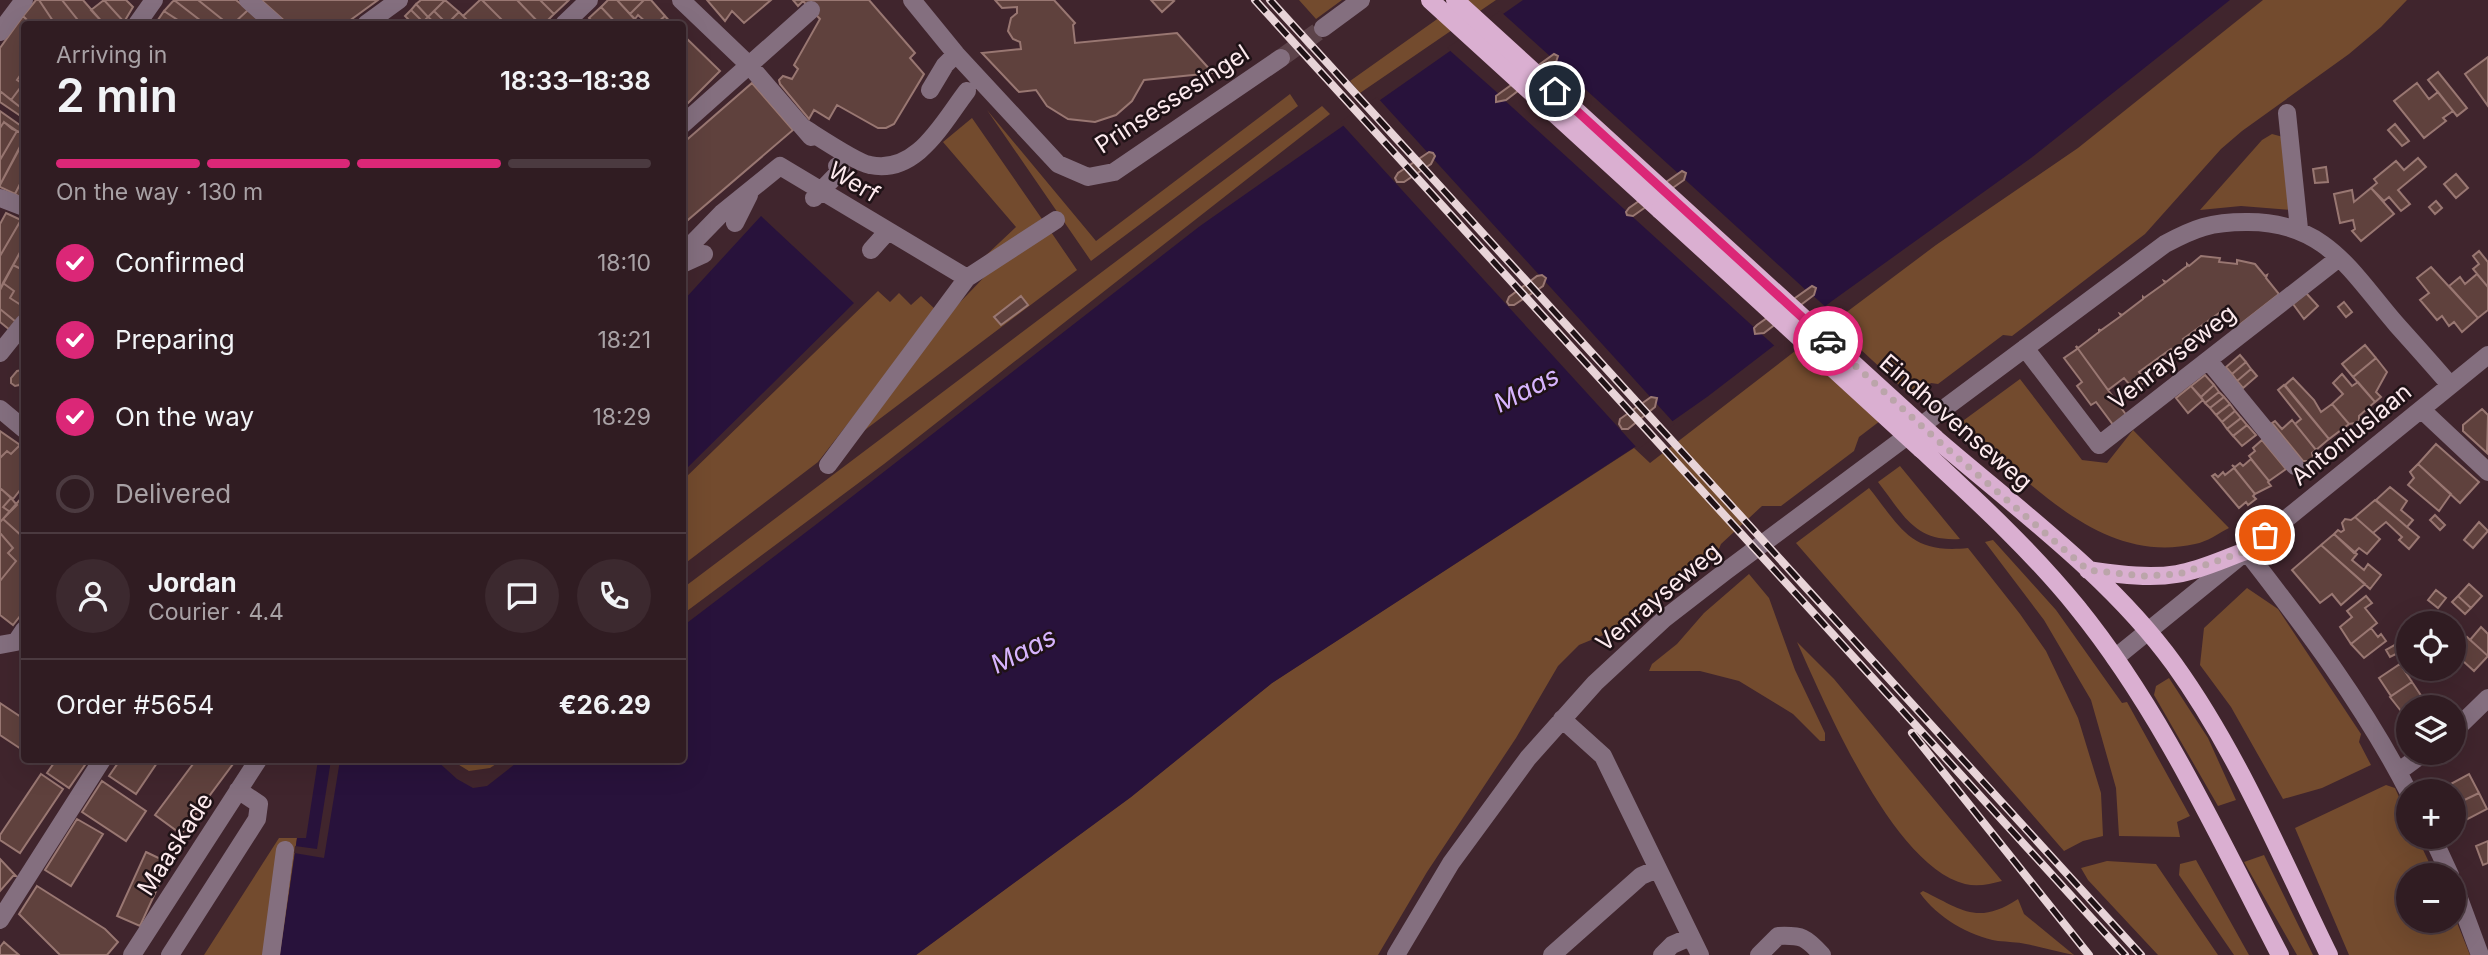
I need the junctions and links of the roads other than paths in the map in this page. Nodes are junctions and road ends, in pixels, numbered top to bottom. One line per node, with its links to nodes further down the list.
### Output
1 (24, 0): 17 (street)
2 (154, 0): 12 (street)
3 (248, 0): 13 (street)
4 (399, 0): 14 (street)
5 (589, 0): 15 (street)
6 (681, 0): 20 (street)
7 (912, 0): 18 (street, Prinsessesingel)
8 (1361, 0): 16 (street)
9 (1430, 0): 52 (main road, Eindhovenseweg, bridge)
10 (1455, 0): 52 (main road, Eindhovenseweg, bridge)
11 (811, 10): 20 (street)
12 (139, 21)
13 (272, 21)
14 (370, 21)
15 (567, 21)
16 (1323, 28)
17 (0, 32)
18 (956, 54): 19 (street, Prinsessesingel); 21 (street)
19 (1280, 58)
20 (749, 65): 24 (street); 25 (street)
21 (930, 90)
22 (967, 92): 25 (street)
23 (2287, 113): 34 (street)
24 (686, 121)
25 (801, 125): 26 (street); 27 (street)
26 (823, 127)
27 (821, 149)
28 (837, 166): 29 (street)
29 (817, 195): 32 (street, Werf); 35 (street, Werf)
30 (0, 198): 31 (street)
31 (21, 206)
32 (729, 218): 36 (street, Werf); 38 (street, Werf)
33 (1056, 220): 42 (street)
34 (2299, 229): 40 (street, Venrayseweg); 44 (street, Venrayseweg)
35 (888, 231): 37 (street); 42 (street, Werf)
36 (686, 233)
37 (871, 250)
38 (686, 251)
39 (704, 254): 41 (street)
40 (2339, 258): 47 (street, Venrayseweg); 48 (street, Venrayseweg)
41 (686, 262)
42 (967, 278): 53 (street)
43 (21, 327): 45 (street)
44 (2025, 348): 47 (street, Venrayseweg); 63 (street, Venrayseweg)
45 (0, 354)
46 (2488, 355): 48 (street, Antoniuslaan)
47 (2208, 360): 54 (street)
48 (2450, 385): 50 (street, Antoniuslaan)
49 (0, 409): 51 (street)
50 (2422, 410): 55 (street); 56 (street, Antoniuslaan)
51 (21, 426)
52 (1928, 444): 57 (main road, Eindhovenseweg); 61 (main road, Eindhovenseweg)
53 (828, 465)
54 (2295, 466)
55 (2488, 472)
56 (2246, 551): 57 (main road); 58 (street, Antoniuslaan); 68 (street)
57 (2088, 570): 58 (main road, Eindhovenseweg)
58 (2149, 633): 61 (street, Antoniuslaan); 86 (main road, Eindhovenseweg)
59 (21, 634): 60 (street)
60 (0, 645)
61 (2115, 658): 85 (main road, Eindhovenseweg)
62 (2488, 698): 64 (street)
63 (1562, 719): 72 (street); 79 (street, Venrayseweg)
64 (2466, 719)
65 (100, 763): 73 (street)
66 (256, 763): 70 (street, Maaskade)
67 (2407, 765): 68 (street)
68 (2398, 772): 69 (street)
69 (2402, 779)
70 (238, 790): 76 (street, Maaskade); 77 (street)
71 (285, 850): 78 (street)
72 (1657, 869): 75 (street); 80 (street)
73 (2, 915)
74 (2466, 917): 87 (street)
75 (1690, 937): 81 (street); 82 (street)
76 (132, 955)
77 (170, 955)
78 (271, 955)
79 (1396, 955)
80 (1552, 955)
81 (1662, 955)
82 (1700, 955)
83 (1759, 955): 84 (street)
84 (1822, 955)
85 (2280, 955)
86 (2329, 955)
87 (2480, 955)

